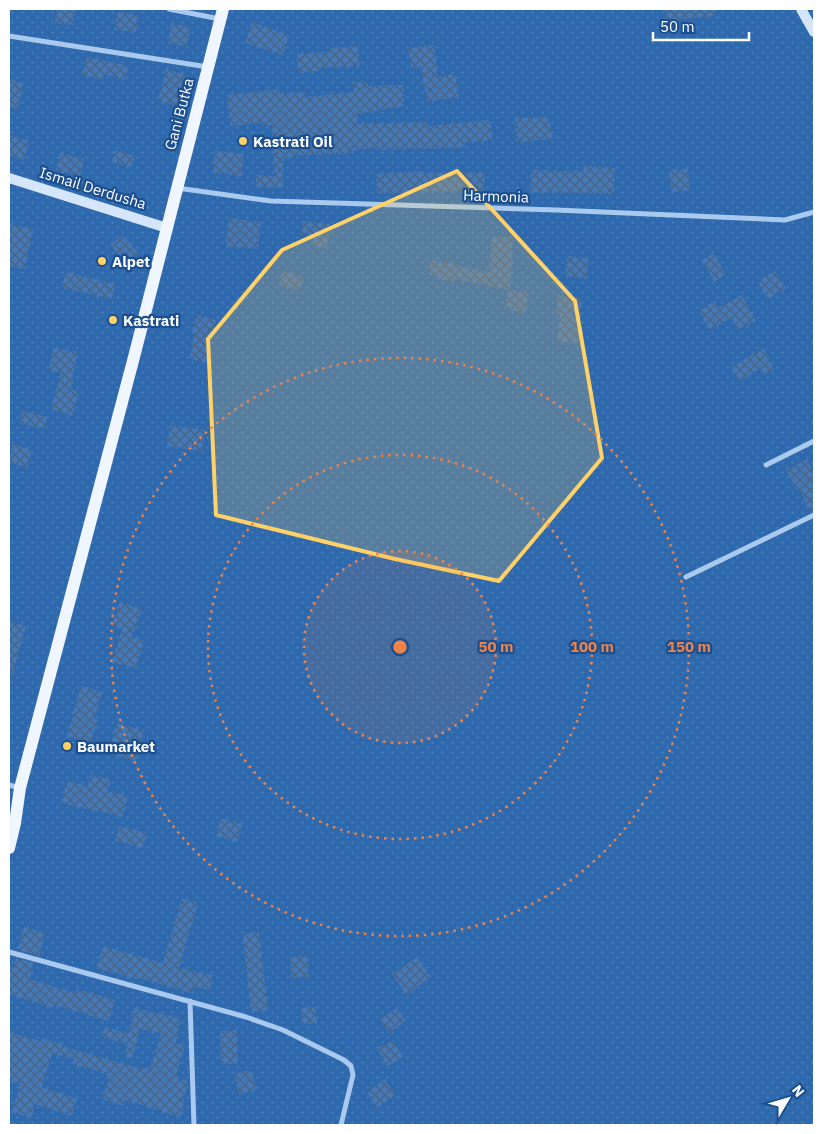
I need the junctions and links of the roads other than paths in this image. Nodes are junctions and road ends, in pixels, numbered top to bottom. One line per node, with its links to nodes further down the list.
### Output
1 (170, 9): 3 (street)
2 (801, 9): 4 (main road)
3 (222, 14): 6 (main road, Gani Butka)
4 (814, 32)
5 (9, 36): 6 (street)
6 (208, 67): 8 (main road, Gani Butka)
7 (9, 178): 10 (main road, Ismail Derdusha)
8 (176, 188): 9 (street, Harmonia); 10 (main road, Gani Butka)
9 (814, 212)
10 (167, 228): 15 (main road, Gani Butka)
11 (814, 442): 12 (street)
12 (766, 465)
13 (814, 515): 14 (street)
14 (686, 577)
15 (15, 786): 16 (main road, Gani Butka)
16 (9, 848)
17 (9, 952): 18 (street)
18 (190, 1001): 19 (street); 20 (street)
19 (194, 1125)
20 (341, 1125)

